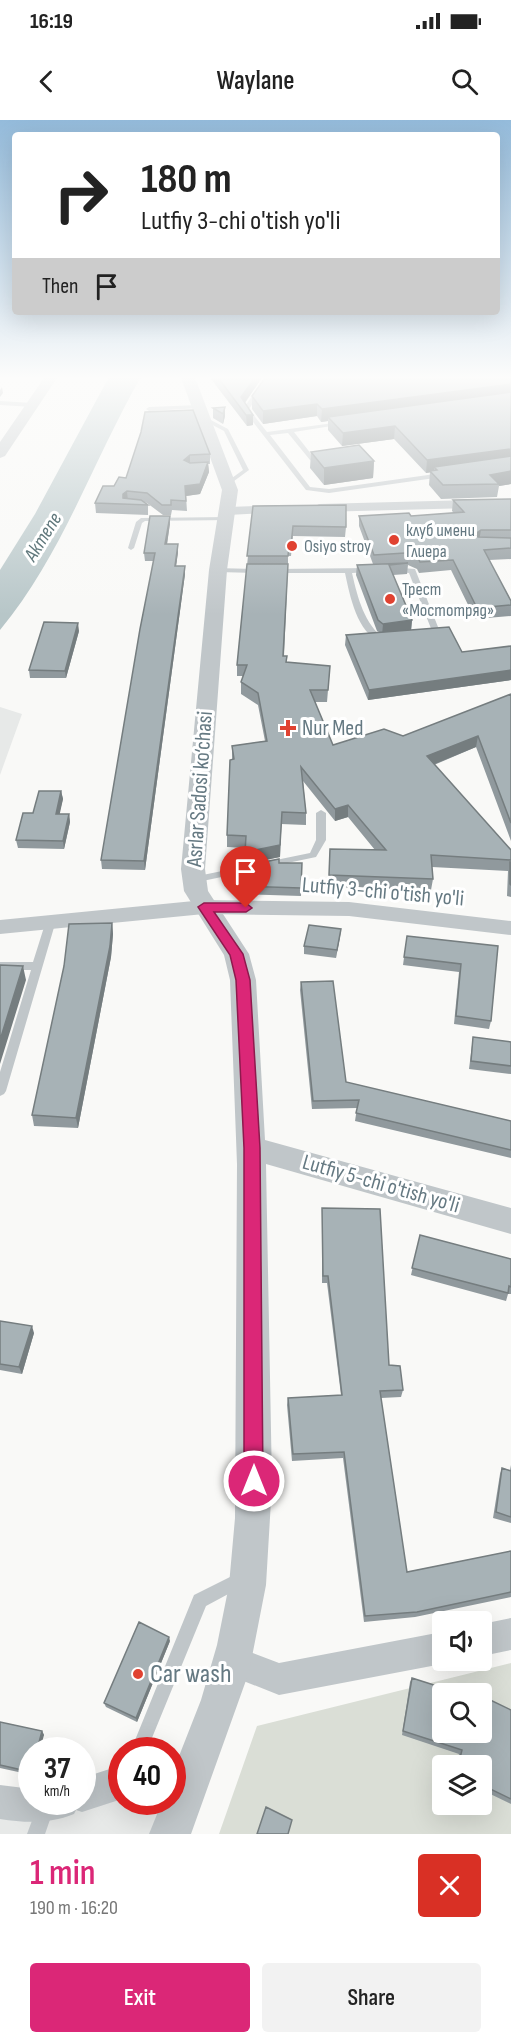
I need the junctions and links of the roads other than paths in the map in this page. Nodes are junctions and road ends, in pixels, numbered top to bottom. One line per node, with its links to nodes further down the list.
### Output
1 (215, 455): 8 (street, Asrlar Sadosi ko‘chasi)
2 (282, 455): 5 (lane)
3 (309, 455): 4 (lane)
4 (312, 459)
5 (454, 473)
6 (511, 503): 8 (street)
7 (152, 509): 9 (lane)
8 (228, 515): 9 (lane); 11 (street, Asrlar Sadosi ko‘chasi)
9 (159, 518): 10 (lane)
10 (131, 548)
11 (218, 570): 12 (lane); 16 (street, Asrlar Sadosi ko‘chasi)
12 (348, 571): 13 (lane); 14 (lane)
13 (423, 635)
14 (390, 639)
15 (321, 813): 16 (lane)
16 (193, 880): 17 (street, Asrlar Sadosi ko‘chasi)
17 (204, 907): 18 (street, Lutfiy 3-chi o'tish yo'li); 20 (street, Lutfiy 3-chi o'tish yo'li); 24 (street, Asrlar Sadosi ko‘chasi)
18 (50, 924): 19 (street, Lutfiy 3-chi o'tish yo'li); 22 (lane)
19 (0, 927)
20 (511, 928)
21 (0, 966): 22 (lane)
22 (37, 966): 23 (lane)
23 (0, 1091)
24 (252, 1148): 25 (street, Lutfiy 5-chi o'tish yo'li); 26 (street, Asrlar Sadosi ko‘chasi)
25 (511, 1221)
26 (249, 1575): 30 (street, Asrlar Sadosi ko‘chasi); 31 (lane)
27 (511, 1634): 28 (street)
28 (492, 1638)
29 (432, 1650): 30 (street)
30 (232, 1661): 32 (street, Asrlar Sadosi ko‘chasi)
31 (144, 1737)
32 (186, 1782)
33 (0, 1802): 34 (street)
34 (18, 1804)

